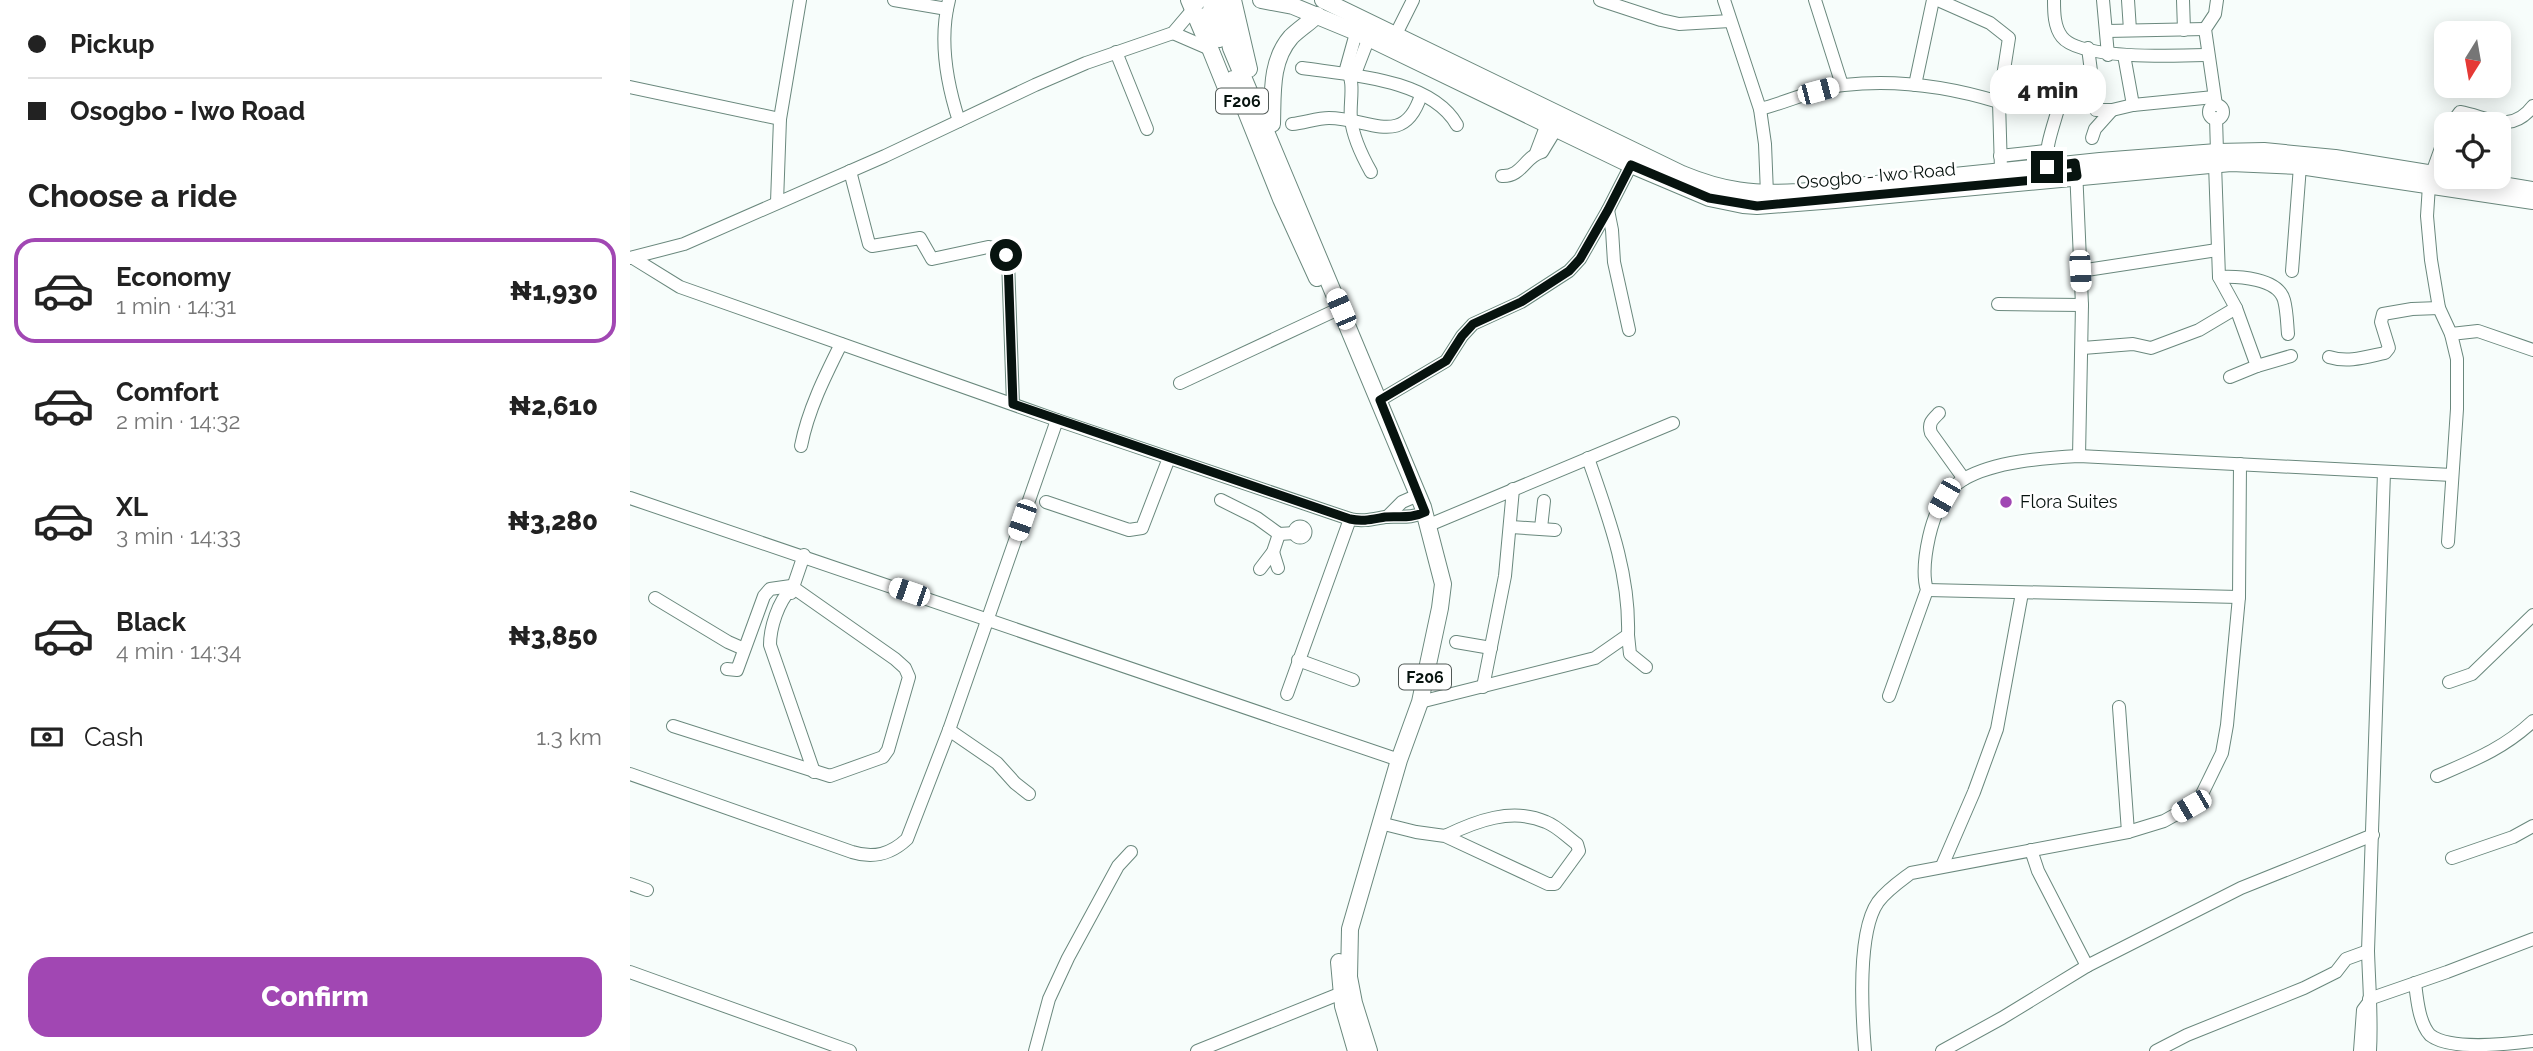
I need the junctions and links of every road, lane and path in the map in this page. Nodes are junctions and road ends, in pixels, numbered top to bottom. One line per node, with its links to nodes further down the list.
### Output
1 (800, 0): 49 (street)
2 (894, 0): 18 (street)
3 (1212, 0): 75 (main road, F206)
4 (1223, 0): 75 (main road, F206)
5 (1233, 0): 53 (main road)
6 (1261, 0): 19 (main road, Osogbo - Iwo Road)
7 (1413, 0): 28 (street)
8 (1600, 0): 20 (street)
9 (1724, 0): 20 (street)
10 (1935, 0): 39 (street); 43 (street)
11 (2054, 0): 30 (street)
12 (2103, 0): 26 (street)
13 (2128, 0): 23 (street)
14 (2183, 0): 24 (street)
15 (2217, 0): 22 (street)
16 (1818, 1): 38 (street)
17 (1197, 2): 27 (street); 29 (main road)
18 (948, 4): 51 (street)
19 (1320, 8): 21 (main road, Osogbo - Iwo Road); 53 (main road)
20 (1730, 21): 47 (street)
21 (1365, 28): 28 (main road, Osogbo - Iwo Road); 37 (street); 56 (main road, Osogbo - Iwo Road)
22 (2205, 29): 24 (street); 35 (street)
23 (2130, 30): 25 (street); 26 (street)
24 (2184, 30): 25 (street)
25 (2161, 31): 34 (street)
26 (2107, 32): 32 (street)
27 (1173, 33): 29 (street); 31 (street)
28 (1396, 34): 74 (main road, Osogbo - Iwo Road)
29 (1208, 45): 75 (main road)
30 (2088, 48): 32 (street); 48 (street)
31 (1116, 52): 51 (street); 57 (street)
32 (2108, 55): 33 (street)
33 (2124, 55): 34 (street); 44 (street)
34 (2161, 55): 35 (street)
35 (2207, 55): 46 (street)
36 (1302, 68): 37 (street)
37 (1351, 75): 41 (street); 50 (street)
38 (1842, 85): 39 (street); 47 (street)
39 (1915, 85): 43 (street)
40 (630, 87): 49 (street)
41 (1421, 95): 50 (street); 55 (street)
42 (2061, 99): 60 (street)
43 (1999, 102): 61 (street)
44 (2133, 105): 46 (street); 48 (street)
45 (2533, 106): 52 (street)
46 (2215, 107): 59 (street)
47 (1760, 108): 74 (street)
48 (2112, 110): 58 (street)
49 (780, 119): 77 (street)
50 (1351, 120): 54 (street); 66 (street)
51 (959, 121): 65 (street)
52 (2511, 122)
53 (1272, 124): 75 (main road)
54 (1292, 124)
55 (1457, 125)
56 (1551, 127): 62 (main road, Osogbo - Iwo Road); 68 (street)
57 (1147, 129)
58 (2092, 138)
59 (2216, 158): 63 (main road, Osogbo - Iwo Road); 64 (main road, Osogbo - Iwo Road); 67 (main road, Osogbo - Iwo Road); 79 (street)
60 (2046, 159): 61 (main road, Osogbo - Iwo Road); 64 (main road, Osogbo - Iwo Road)
61 (2001, 163): 74 (main road, Osogbo - Iwo Road)
62 (1631, 165): 64 (main road, Osogbo - Iwo Road); 78 (street)
63 (2300, 166): 67 (main road, Osogbo - Iwo Road); 82 (street)
64 (2076, 170): 81 (street)
65 (850, 171): 77 (street); 101 (street)
66 (1371, 172)
67 (2393, 173): 69 (main road, Osogbo - Iwo Road)
68 (1502, 176)
69 (2434, 178)
70 (2434, 186): 87 (street)
71 (2511, 186): 73 (main road)
72 (2482, 189): 76 (main road, Osogbo - Iwo Road)
73 (2533, 190)
74 (1767, 194)
75 (1288, 198): 88 (main road, F206); 100 (main road, F206)
76 (2533, 201)
77 (777, 202): 80 (street)
78 (1608, 210): 89 (street); 100 (street)
79 (2217, 250): 81 (street); 83 (street)
80 (631, 258): 92 (street)
81 (2080, 271): 85 (street)
82 (2292, 271)
83 (2219, 278): 86 (street); 90 (street)
84 (1998, 304): 85 (street)
85 (2082, 305): 93 (street)
86 (2236, 308): 93 (street); 97 (street)
87 (2440, 308): 91 (street); 96 (street)
88 (1332, 312): 99 (street); 114 (main road, F206)
89 (1629, 330)
90 (2288, 334)
91 (2451, 334): 94 (street); 111 (street)
92 (841, 344): 101 (street); 105 (street)
93 (2082, 348): 106 (street)
94 (2533, 350)
95 (2291, 356): 97 (street)
96 (2329, 357)
97 (2257, 366): 98 (street)
98 (2230, 377)
99 (1180, 383)
100 (1380, 400): 114 (main road, F206)
101 (1013, 404): 103 (street)
102 (1939, 414): 112 (street)
103 (1057, 420): 107 (street); 138 (street)
104 (1673, 423): 108 (street)
105 (801, 446)
106 (2079, 456): 109 (street); 112 (street)
107 (1169, 458): 118 (street); 119 (street)
108 (1588, 458): 113 (street); 139 (street)
109 (2240, 464): 110 (street); 135 (street)
110 (2384, 472): 111 (street); 166 (street)
111 (2452, 475): 127 (street)
112 (1964, 479): 133 (street)
113 (1513, 489): 121 (street); 123 (street)
114 (1413, 496): 120 (street); 121 (main road, F206)
115 (630, 498): 129 (street)
116 (1222, 500): 126 (street)
117 (1544, 501): 124 (street)
118 (1046, 502)
119 (1309, 506): 122 (street); 126 (street)
120 (1387, 517): 121 (street); 122 (street)
121 (1424, 518): 153 (main road, F206); 158 (main road, F206)
122 (1350, 519): 145 (street)
123 (1511, 527): 124 (street); 141 (street)
124 (1541, 528): 125 (street)
125 (1555, 530)
126 (1279, 534): 128 (street)
127 (2448, 542)
128 (1273, 552): 130 (street); 131 (street)
129 (804, 555): 132 (street); 138 (street)
130 (1278, 568)
131 (1260, 569)
132 (791, 588): 142 (street); 159 (street); 159 (street)
133 (1927, 590): 134 (street); 152 (street)
134 (2022, 593): 135 (street); 171 (street)
135 (2239, 597): 165 (street)
136 (655, 598): 142 (street)
137 (2533, 615): 149 (street)
138 (987, 620): 157 (street); 158 (street)
139 (1628, 635): 143 (street); 144 (street)
140 (1457, 642): 141 (street)
141 (1491, 648): 150 (street)
142 (744, 649): 147 (street)
143 (1630, 654): 144 (street); 146 (street)
144 (1595, 658): 150 (street)
145 (1298, 660): 148 (street); 151 (street)
146 (1646, 667)
147 (727, 669)
148 (1353, 680)
149 (2449, 682)
150 (1483, 687): 153 (street)
151 (1287, 694)
152 (1889, 696)
153 (1420, 702): 158 (main road, F206)
154 (2119, 707): 165 (street)
155 (2533, 721): 161 (street)
156 (673, 726): 159 (street)
157 (948, 730): 160 (street); 162 (street)
158 (1394, 758): 163 (main road, F206); 179 (main road, F206)
159 (814, 772)
160 (630, 774)
161 (2437, 776)
162 (1029, 794)
163 (1380, 823): 167 (street); 179 (main road, F206)
164 (2533, 826): 170 (street)
165 (2128, 832): 168 (street)
166 (2373, 835): 175 (street); 176 (street)
167 (1445, 836): 167 (street)
168 (2032, 850): 171 (street); 176 (street)
169 (1132, 852): 183 (street)
170 (2452, 858)
171 (1942, 866): 187 (street)
172 (630, 884): 173 (street)
173 (647, 890)
174 (2533, 939): 178 (street)
175 (2368, 951): 180 (street); 189 (street)
176 (2087, 966): 188 (street)
177 (630, 972): 182 (street)
178 (2415, 983): 180 (street); 181 (street)
179 (1346, 991): 184 (street); 185 (main road, F206); 186 (main road, F206)
180 (2369, 1000): 190 (street)
181 (2533, 1041)
182 (850, 1051)
183 (1035, 1051)
184 (1197, 1051)
185 (1356, 1051)
186 (1369, 1051)
187 (1865, 1051)
188 (1942, 1051)
189 (2156, 1051)
190 (2361, 1051)

